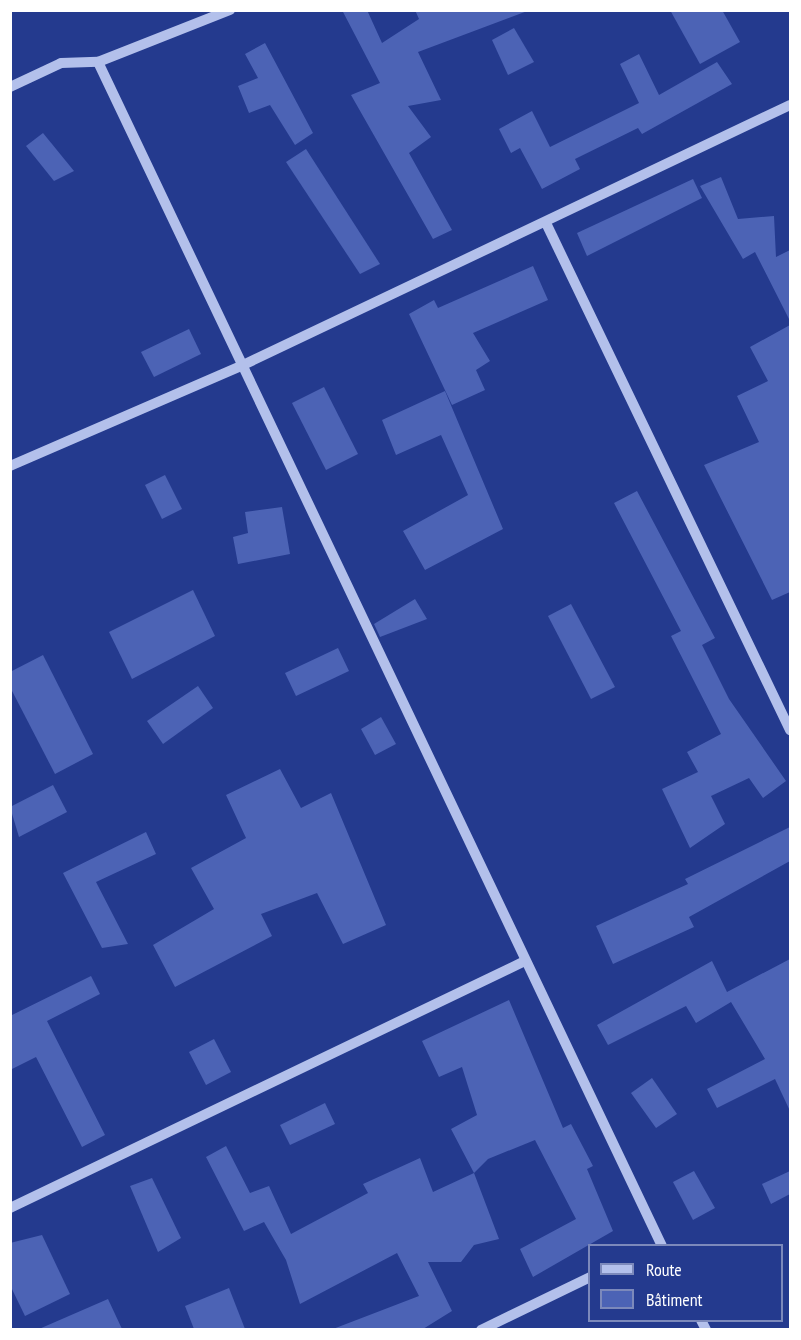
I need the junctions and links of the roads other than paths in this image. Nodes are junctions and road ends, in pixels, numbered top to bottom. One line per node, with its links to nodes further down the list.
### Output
1 (230, 10): 2 (street)
2 (98, 62): 3 (street); 6 (street)
3 (10, 87)
4 (790, 105): 5 (street)
5 (546, 223): 6 (street); 8 (street)
6 (241, 366): 7 (street); 9 (street)
7 (10, 466)
8 (790, 730)
9 (525, 961): 10 (street); 11 (street)
10 (10, 1208)
11 (659, 1244)
12 (588, 1278): 13 (street)
13 (481, 1329)

